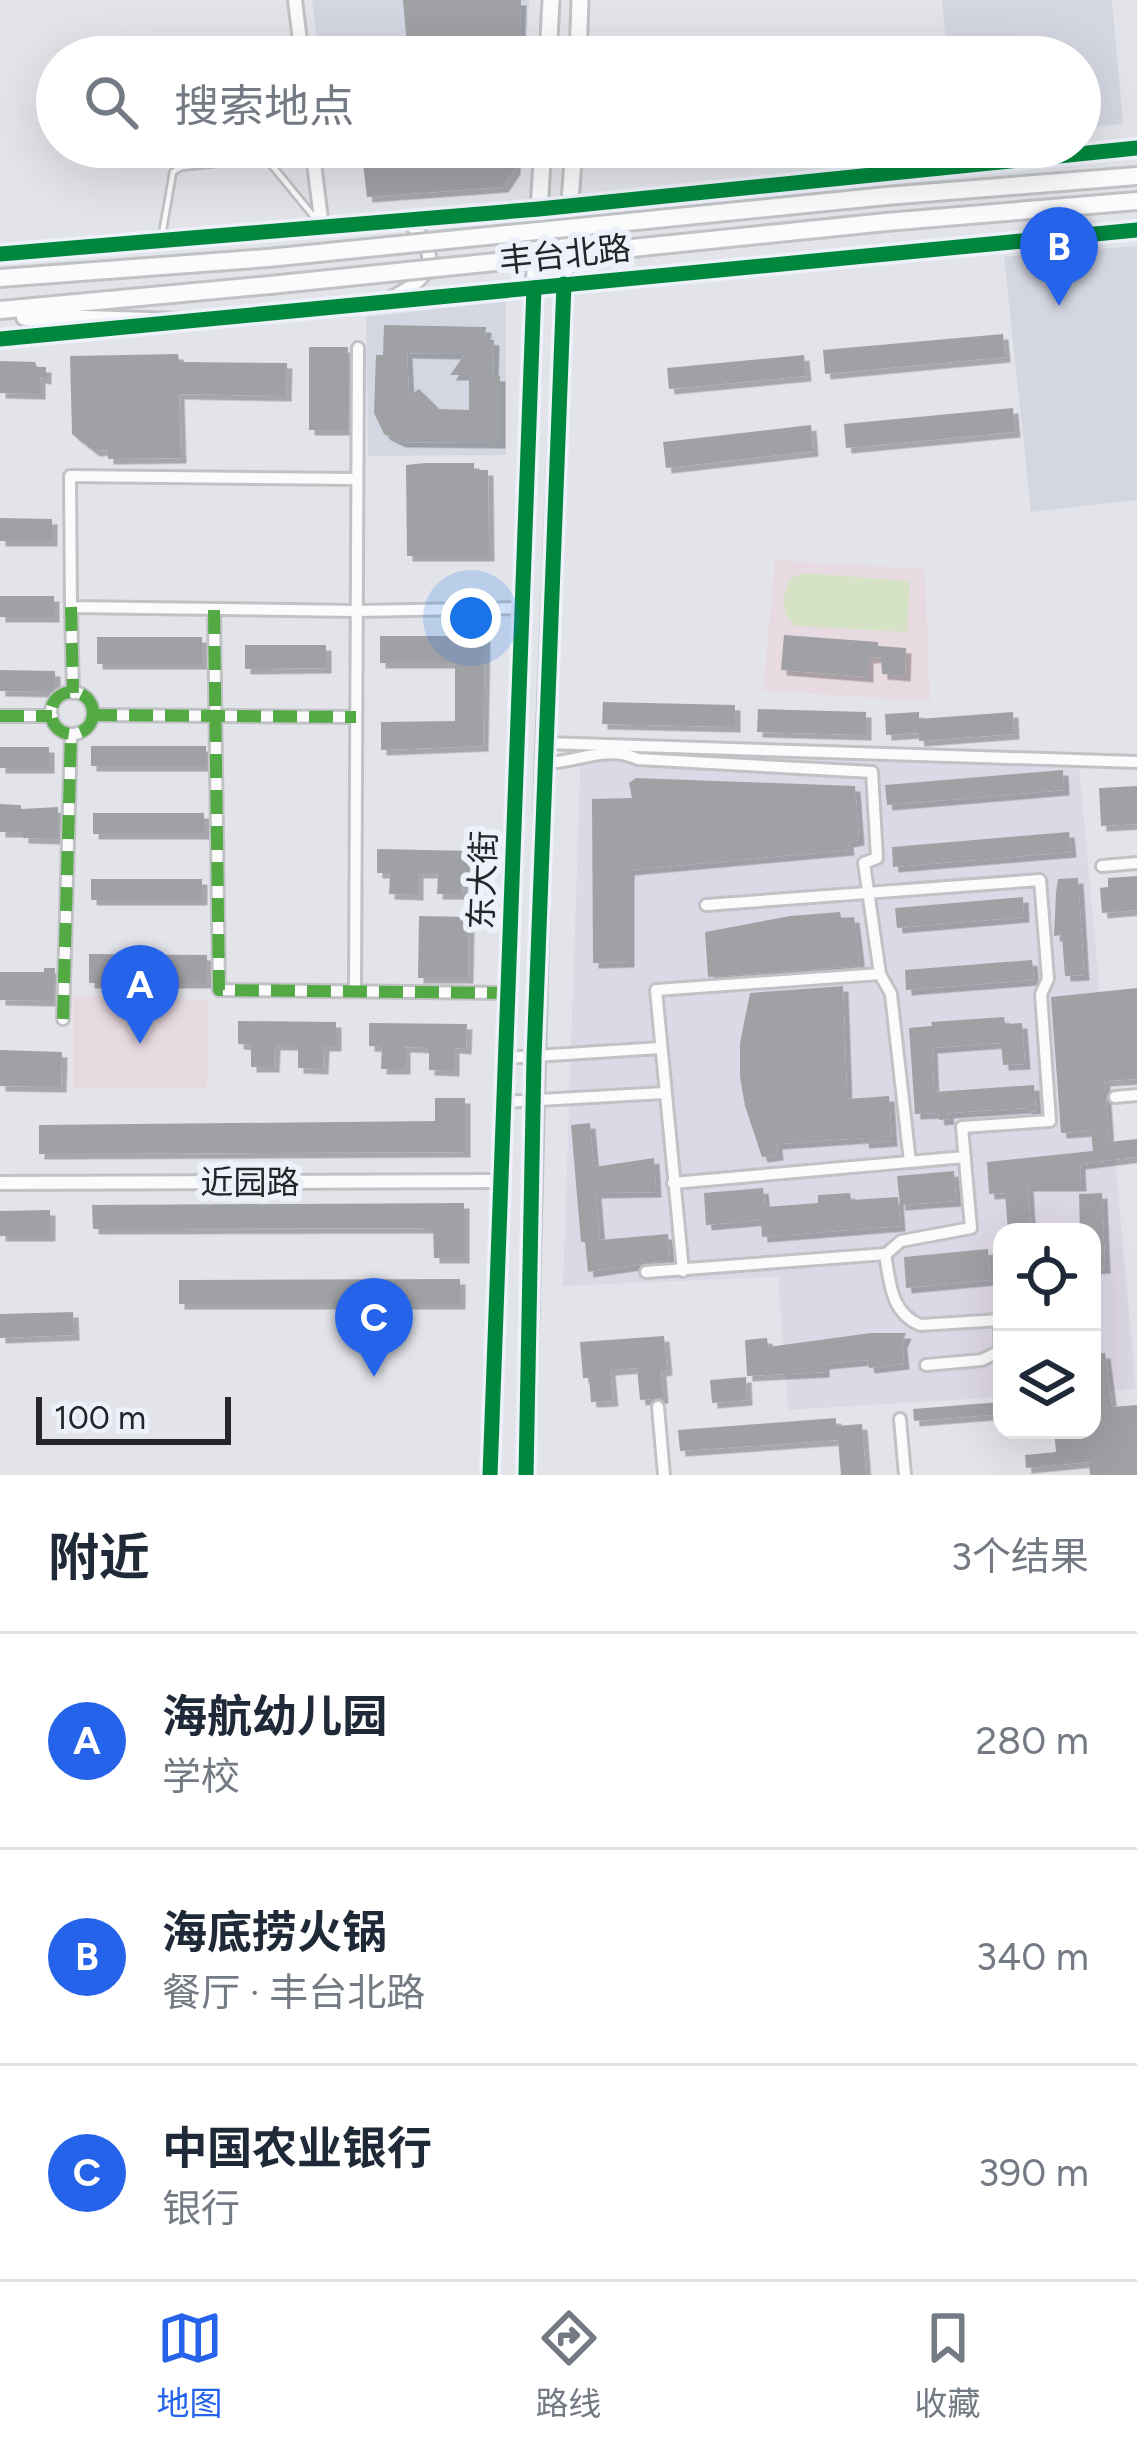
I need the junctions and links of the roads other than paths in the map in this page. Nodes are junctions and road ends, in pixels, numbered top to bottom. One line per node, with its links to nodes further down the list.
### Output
1 (295, 0): 4 (street)
2 (551, 0): 5 (main road)
3 (580, 0): 6 (main road)
4 (299, 36)
5 (549, 36)
6 (579, 36)
7 (1137, 148): 8 (street, 丰台北路)
8 (1101, 152)
9 (179, 168): 22 (lane)
10 (274, 168): 20 (lane)
11 (315, 168): 20 (street)
12 (542, 168): 18 (main road, 东大街)
13 (573, 168): 17 (main road, 东大街)
14 (935, 168): 17 (street, 丰台北路)
15 (1137, 176): 24 (highway, 丰台北路, bridge)
16 (1137, 201): 28 (highway, 丰台北路, bridge)
17 (572, 204): 18 (street, 丰台北路); 25 (main road, 东大街)
18 (539, 209): 19 (street, 丰台北路); 26 (main road, 东大街)
19 (408, 220): 20 (street, 丰台北路); 27 (street)
20 (322, 227): 22 (street, 丰台北路)
21 (1137, 230): 25 (street, 丰台北路)
22 (162, 241): 23 (street, 丰台北路)
23 (0, 254)
24 (0, 278)
25 (564, 284): 26 (street, 丰台北路); 44 (main road, 东大街)
26 (534, 288): 27 (street, 丰台北路); 34 (main road, 东大街)
27 (381, 302): 29 (street, 丰台北路)
28 (0, 313): 29 (highway)
29 (178, 322): 30 (street, 丰台北路)
30 (0, 339)
31 (358, 348): 32 (street)
32 (357, 478): 33 (street); 36 (street)
33 (71, 607): 35 (street); 37 (street)
34 (522, 608): 36 (street); 53 (main road, 东大街)
35 (214, 610): 36 (street); 41 (street)
36 (356, 611): 42 (street)
37 (73, 693): 38 (street); 40 (street)
38 (93, 715): 41 (street); 43 (street)
39 (0, 716): 40 (street)
40 (52, 716): 43 (street)
41 (214, 716): 42 (street); 52 (street)
42 (356, 717): 52 (street)
43 (71, 734): 54 (street)
44 (545, 743): 45 (street); 46 (main road, 东大街)
45 (1137, 762)
46 (544, 763): 49 (street); 57 (main road, 东大街)
47 (1137, 863): 48 (street)
48 (1102, 866)
49 (868, 893): 50 (street); 51 (street); 63 (street)
50 (706, 904)
51 (880, 974): 55 (street); 64 (street)
52 (355, 989): 53 (street)
53 (508, 993): 56 (main road, 东大街)
54 (63, 1019)
55 (660, 1048): 57 (street); 58 (street)
56 (505, 1058): 57 (street); 62 (main road, 东大街)
57 (534, 1058): 61 (main road, 东大街)
58 (664, 1093): 61 (street); 66 (street)
59 (1137, 1095): 60 (street)
60 (1115, 1096)
61 (533, 1100): 62 (street); 75 (main road, 东大街)
62 (503, 1102): 65 (main road, 东大街)
63 (964, 1157): 64 (street); 68 (street)
64 (910, 1162): 66 (street)
65 (500, 1181): 67 (street, 近园路); 74 (main road, 东大街)
66 (674, 1183): 69 (street)
67 (0, 1184)
68 (885, 1254): 69 (street); 71 (street)
69 (682, 1271): 70 (street)
70 (646, 1272)
71 (926, 1365)
72 (658, 1407): 76 (street)
73 (900, 1419): 77 (street)
74 (490, 1475)
75 (526, 1475)
76 (664, 1475)
77 (905, 1475)

